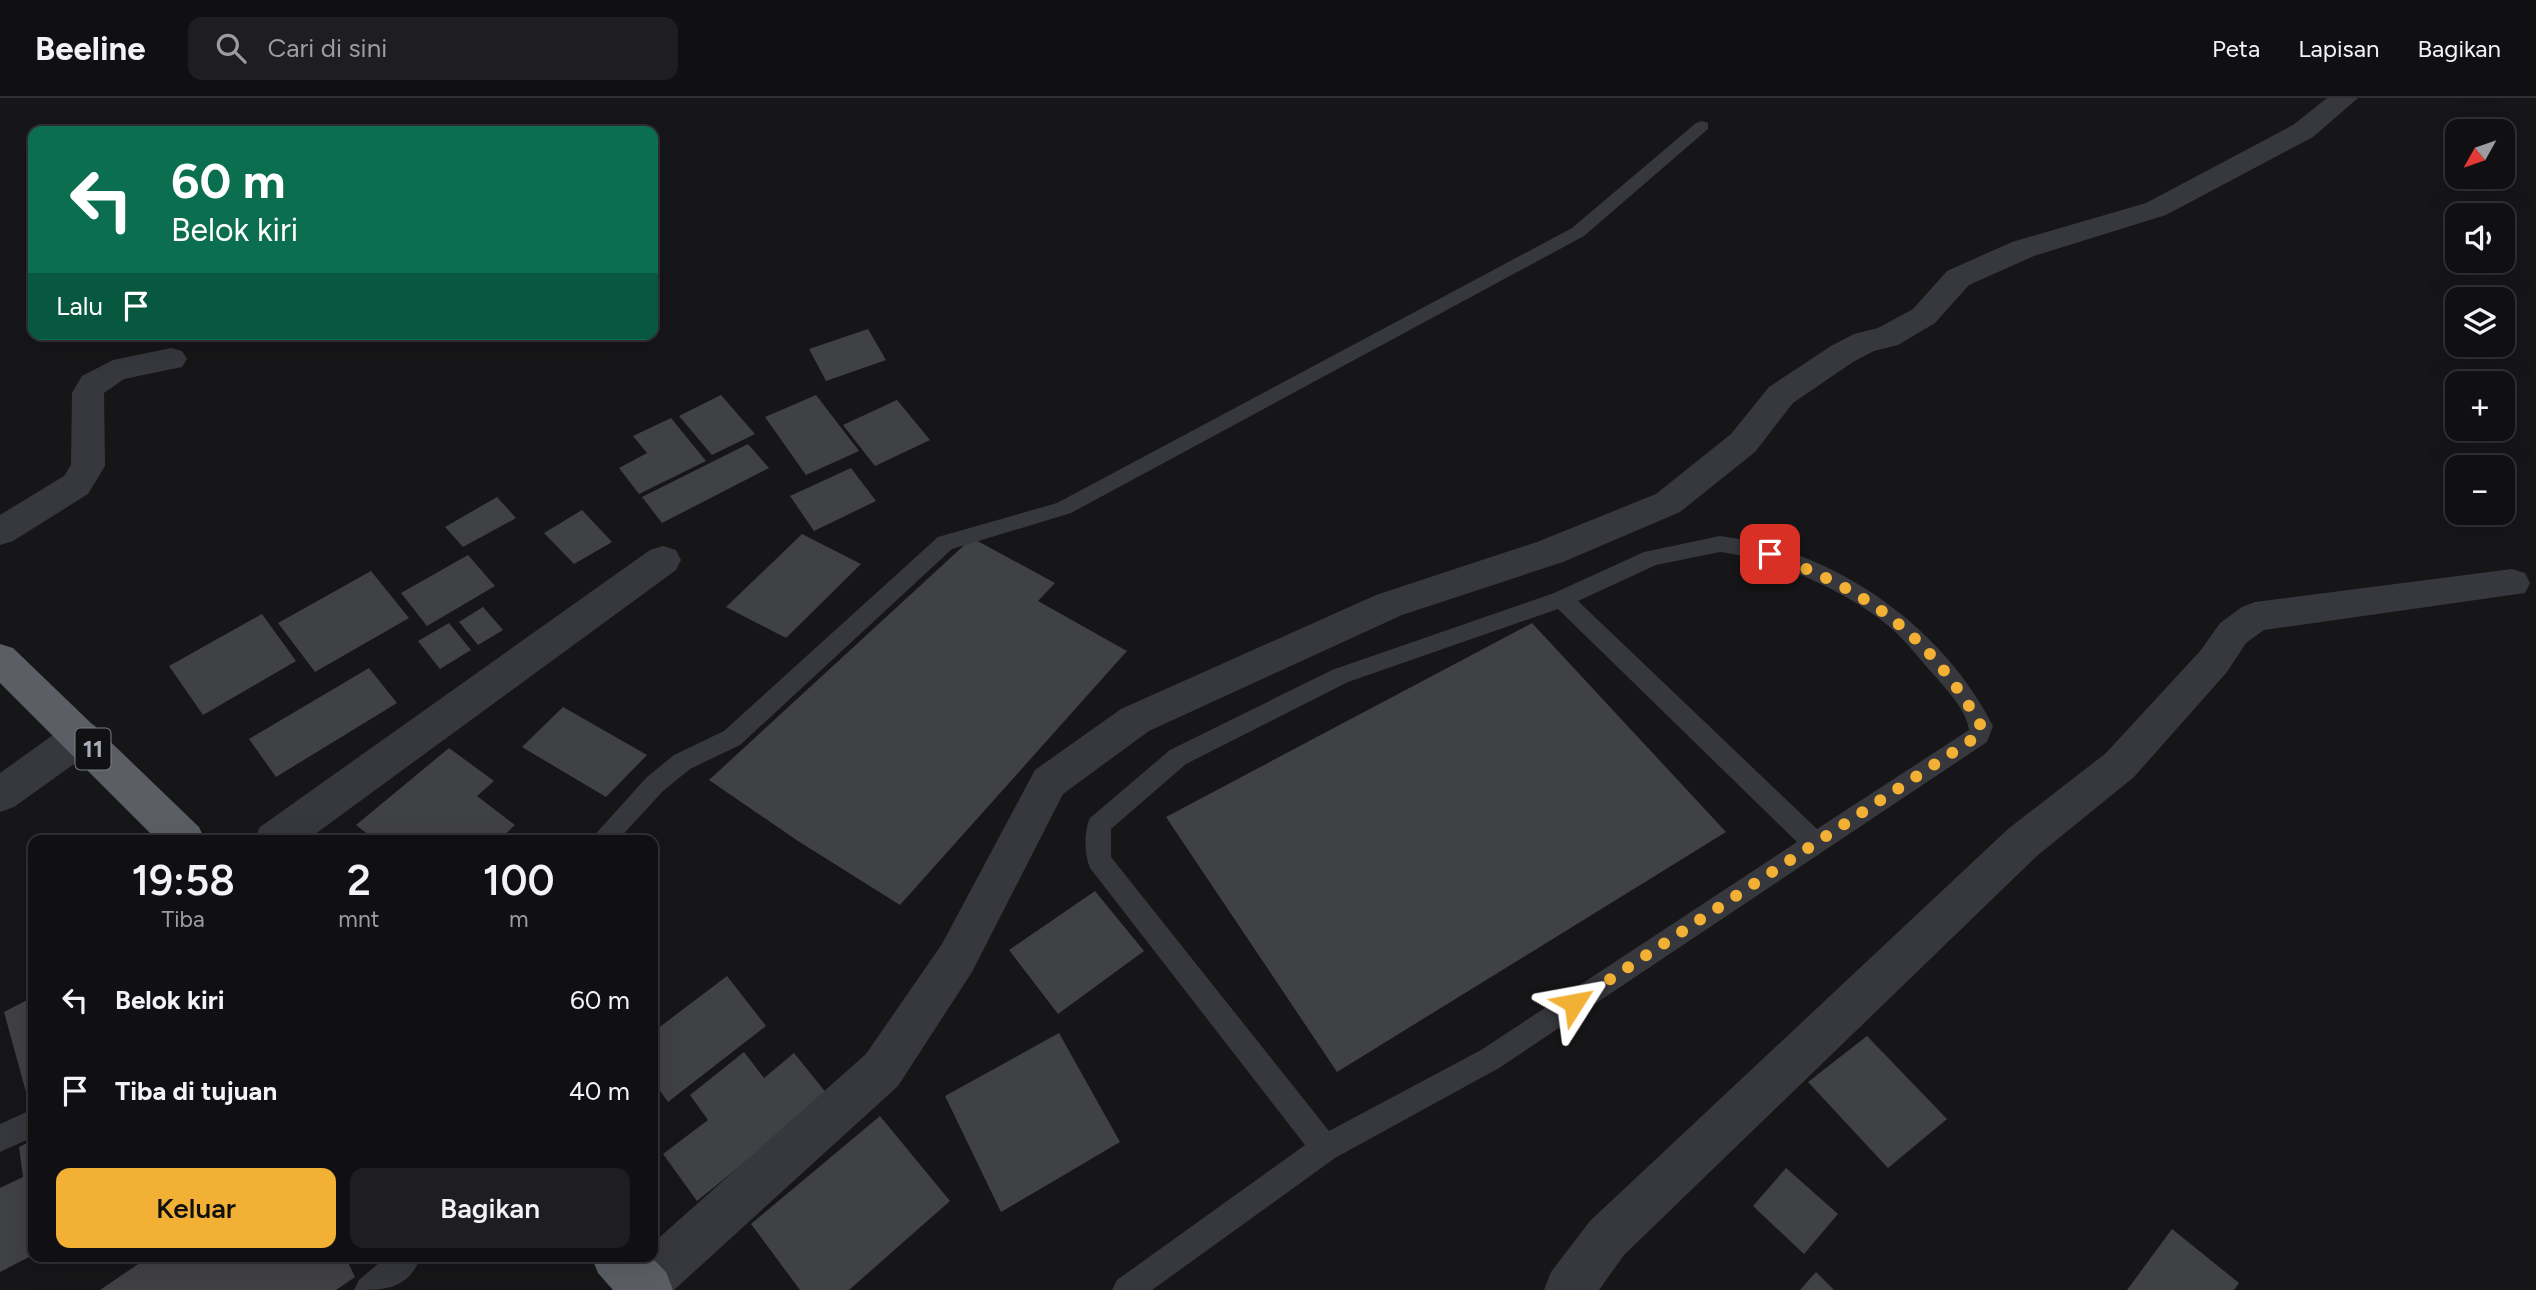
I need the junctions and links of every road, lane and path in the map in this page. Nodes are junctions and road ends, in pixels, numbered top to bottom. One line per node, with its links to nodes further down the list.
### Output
1 (2344, 98): 18 (street)
2 (1702, 126): 13 (lane)
3 (171, 359): 4 (street)
4 (0, 532)
5 (663, 560): 12 (street)
6 (2512, 583): 24 (street)
7 (1562, 599): 14 (lane); 14 (lane); 17 (lane)
8 (0, 659): 9 (highway, 11)
9 (81, 737): 10 (street); 11 (highway, 11)
10 (0, 795)
11 (179, 835)
12 (282, 835)
13 (606, 835)
14 (1816, 844): 17 (lane)
15 (28, 1125): 16 (lane)
16 (0, 1138)
17 (1325, 1148): 23 (lane)
18 (658, 1258)
19 (400, 1262): 22 (lane)
20 (654, 1262): 21 (street)
21 (636, 1277)
22 (369, 1290)
23 (1127, 1290)
24 (1569, 1290)

